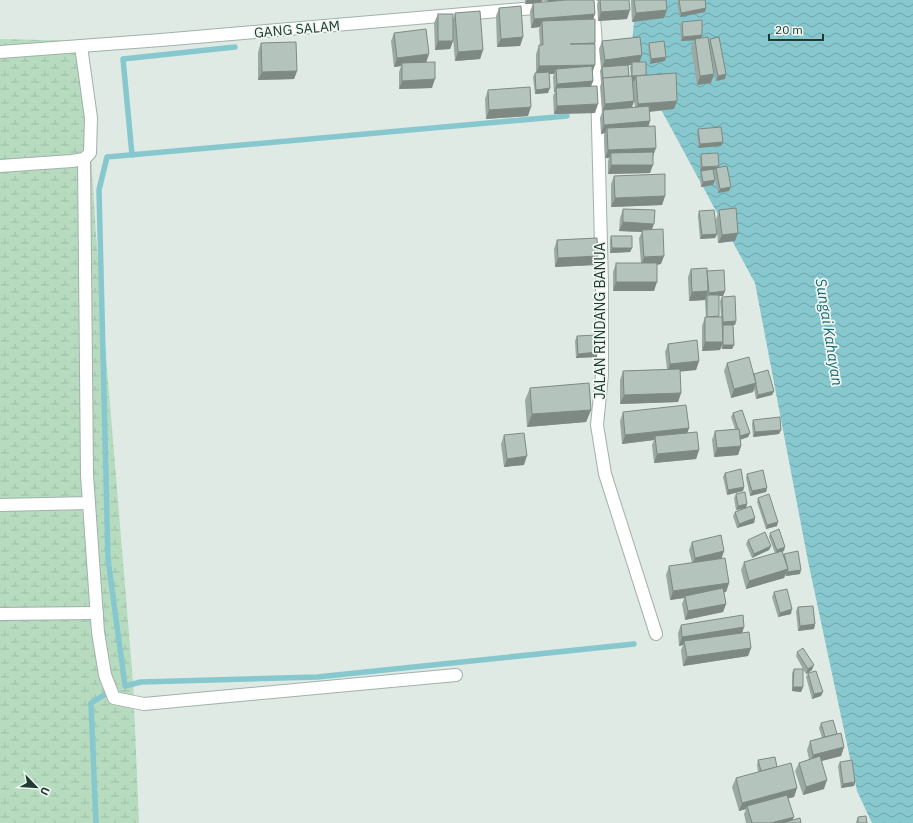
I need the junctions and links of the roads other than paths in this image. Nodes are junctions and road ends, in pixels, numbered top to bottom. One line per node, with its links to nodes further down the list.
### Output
1 (591, 2): 11 (street, JALAN RINDANG BANUA)
2 (554, 6): 3 (street, GANG SALAM)
3 (81, 46): 4 (street, GANG SALAM); 5 (street)
4 (0, 52)
5 (84, 159): 6 (street); 7 (street)
6 (0, 166)
7 (89, 503): 8 (street); 10 (street)
8 (0, 505)
9 (0, 614): 10 (street)
10 (97, 614): 12 (street)
11 (656, 634)
12 (456, 675)

